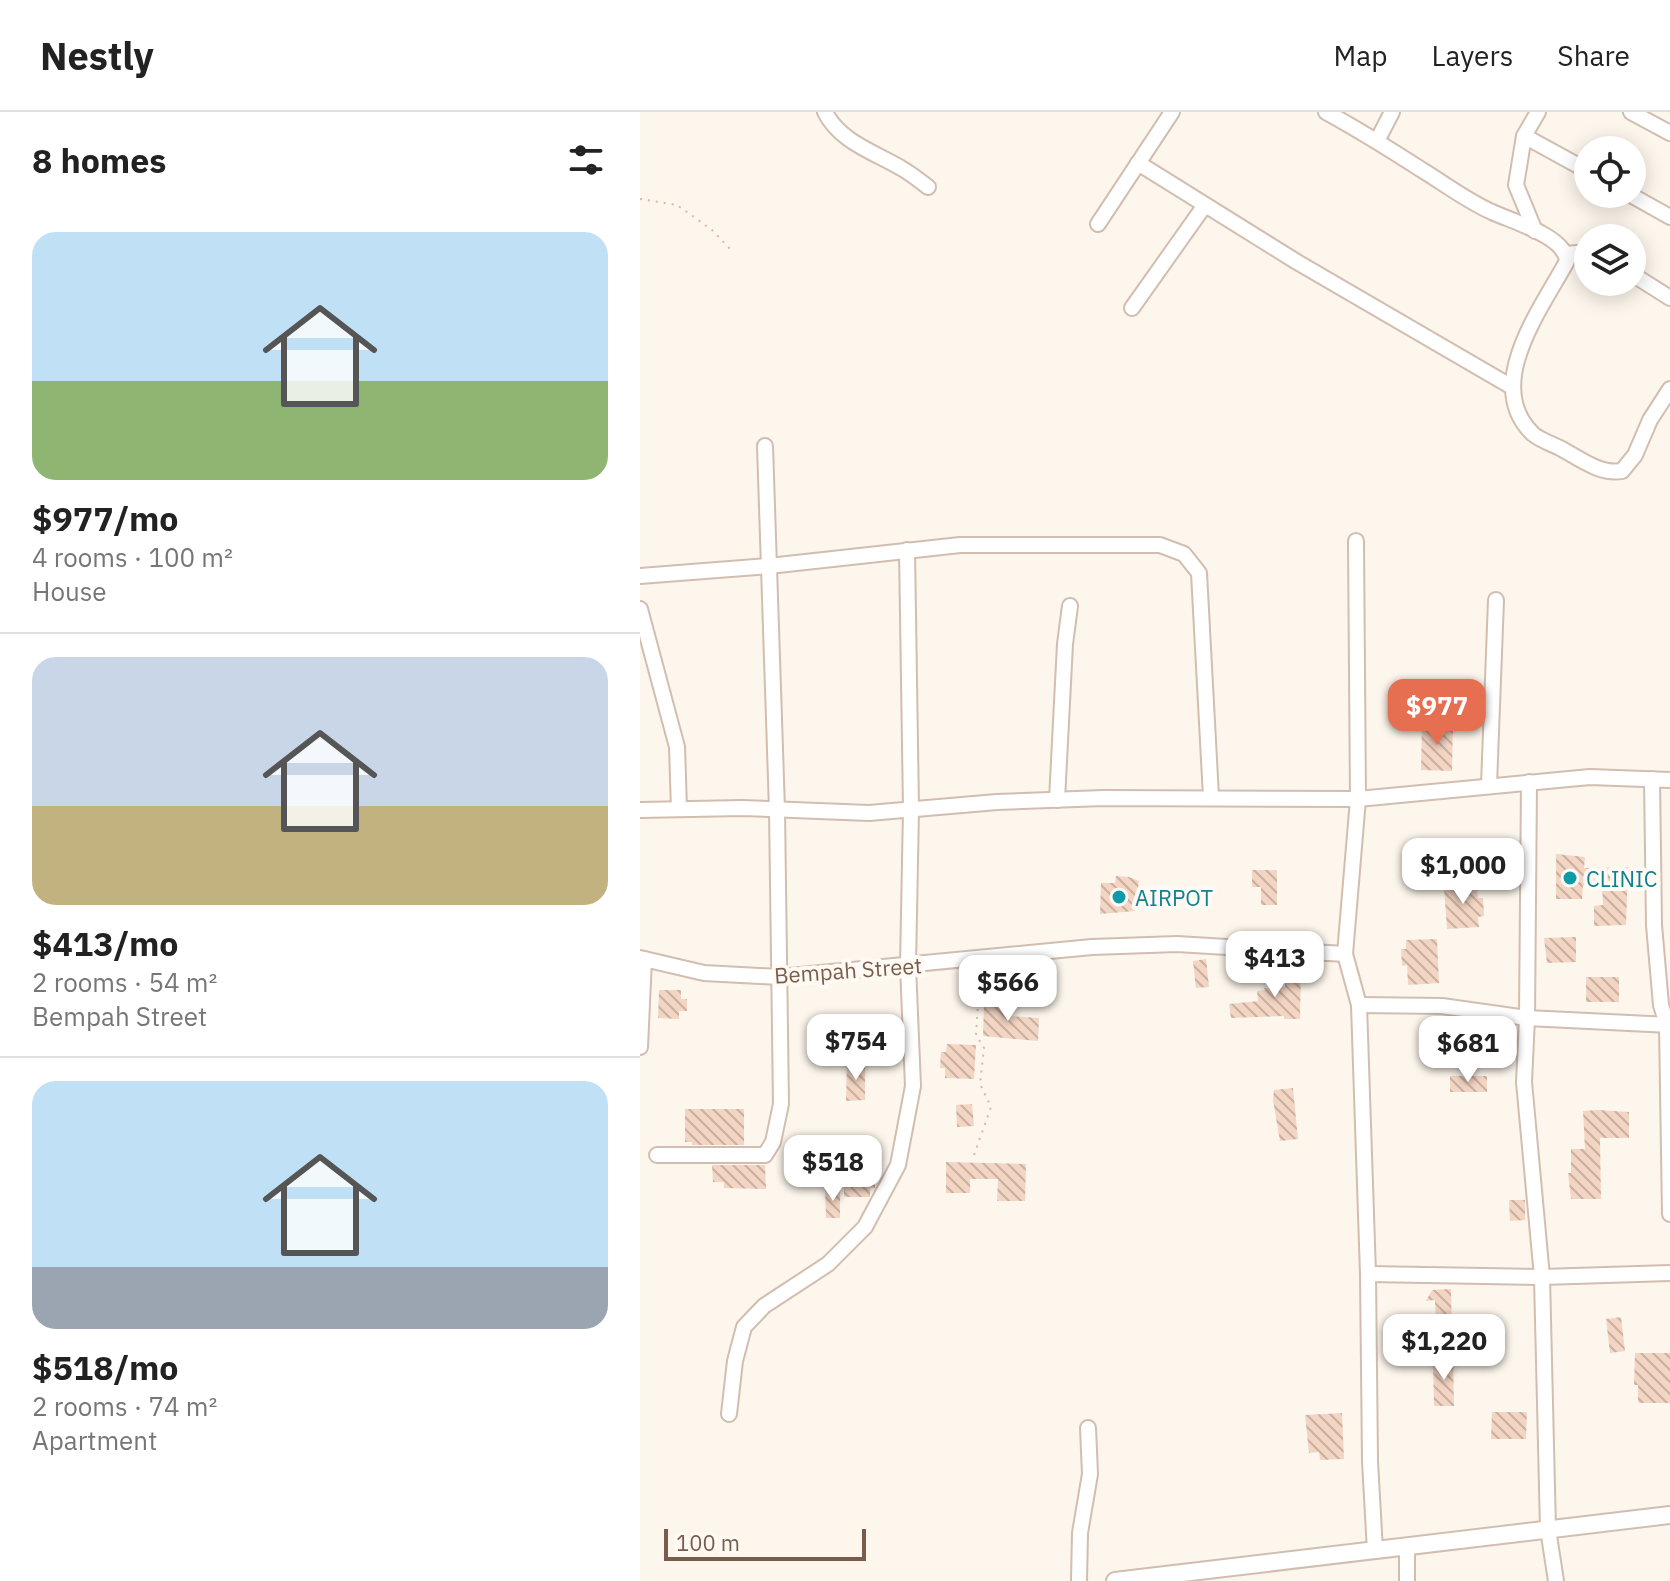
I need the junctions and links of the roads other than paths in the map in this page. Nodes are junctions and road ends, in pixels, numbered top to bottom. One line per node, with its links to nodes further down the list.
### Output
1 (825, 112): 12 (street)
2 (1172, 112): 10 (street)
3 (1326, 112): 9 (street)
4 (1392, 112): 9 (street)
5 (1538, 112): 8 (street)
6 (1631, 112): 7 (street)
7 (1670, 133)
8 (1524, 136): 11 (street); 17 (street)
9 (1377, 141): 17 (street)
10 (1138, 163): 14 (street); 16 (street)
11 (1574, 163)
12 (928, 187)
13 (1646, 204): 15 (street)
14 (1205, 205): 22 (street); 23 (street)
15 (1670, 217)
16 (1098, 224)
17 (1535, 231): 19 (street)
18 (1574, 253): 19 (street)
19 (1566, 254): 23 (street)
20 (1646, 283): 21 (street)
21 (1670, 298)
22 (1132, 308)
23 (1512, 387): 24 (street)
24 (1670, 389)
25 (765, 446): 28 (street)
26 (1356, 541): 38 (street)
27 (907, 550): 28 (street); 37 (street); 41 (street)
28 (769, 566): 29 (street); 43 (street)
29 (640, 576)
30 (1496, 600): 36 (street)
31 (1070, 606): 39 (street)
32 (640, 609): 40 (street)
33 (1652, 779): 34 (street); 35 (street); 50 (street)
34 (1670, 780)
35 (1529, 782): 36 (street); 49 (street)
36 (1489, 785): 38 (street)
37 (1211, 797): 38 (street); 39 (street)
38 (1358, 799): 44 (street)
39 (1057, 800): 41 (street)
40 (679, 809): 42 (street); 43 (street)
41 (911, 809): 43 (street); 46 (street)
42 (640, 810)
43 (777, 810): 47 (street)
44 (1345, 954): 46 (street, Bempah Street); 48 (street)
45 (642, 959): 47 (street, Bempah Street); 51 (street)
46 (908, 966): 47 (street, Bempah Street); 57 (street)
47 (779, 977): 52 (street)
48 (1359, 1005): 49 (street); 55 (street)
49 (1527, 1018): 50 (street); 56 (street)
50 (1668, 1025): 53 (street)
51 (640, 1047)
52 (657, 1155)
53 (1670, 1214)
54 (1670, 1273): 56 (street)
55 (1368, 1274): 56 (street); 62 (street)
56 (1542, 1277): 60 (street)
57 (729, 1414)
58 (1088, 1428): 63 (street)
59 (1670, 1515): 60 (street)
60 (1548, 1529): 61 (street); 66 (street)
61 (1407, 1547): 62 (street); 65 (street)
62 (1375, 1551): 64 (street)
63 (1079, 1581)
64 (1115, 1581)
65 (1407, 1581)
66 (1556, 1581)

